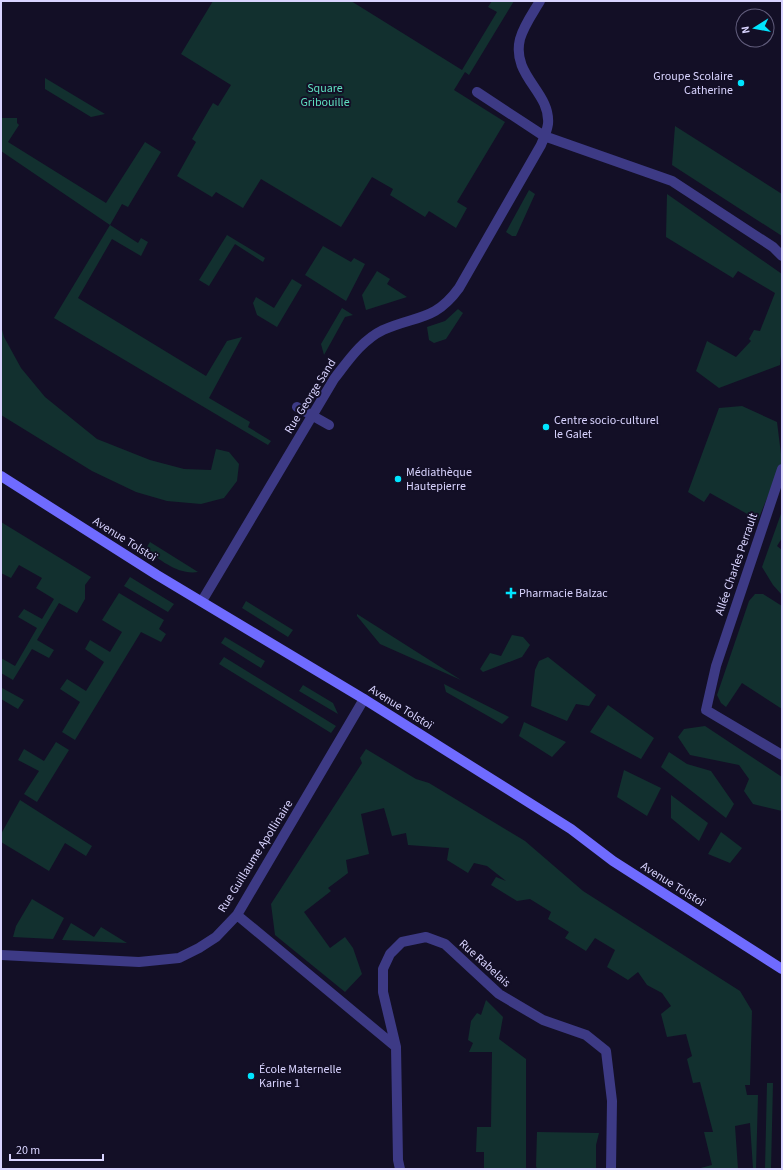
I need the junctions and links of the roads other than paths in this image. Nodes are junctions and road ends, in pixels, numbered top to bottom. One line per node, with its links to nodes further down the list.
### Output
1 (540, 1): 3 (street)
2 (476, 92): 3 (street)
3 (543, 141): 4 (street); 6 (street, Rue George Sand)
4 (782, 256)
5 (297, 407): 6 (street)
6 (313, 416): 7 (street); 10 (street, Rue George Sand)
7 (329, 425)
8 (782, 469): 12 (street, Allée Charles Perrault)
9 (1, 476): 10 (street, Avenue Tolstoï)
10 (202, 601): 11 (street, Avenue Tolstoï)
11 (364, 699): 13 (street, Rue Guillaume Apollinaire); 15 (street, Avenue Tolstoï)
12 (782, 754)
13 (237, 915): 14 (street, Rue Guillaume Apollinaire); 16 (street)
14 (1, 955)
15 (782, 969)
16 (396, 1047): 17 (street, Rue Rabelais); 18 (street, Rue Rabelais)
17 (400, 1169)
18 (611, 1169)

